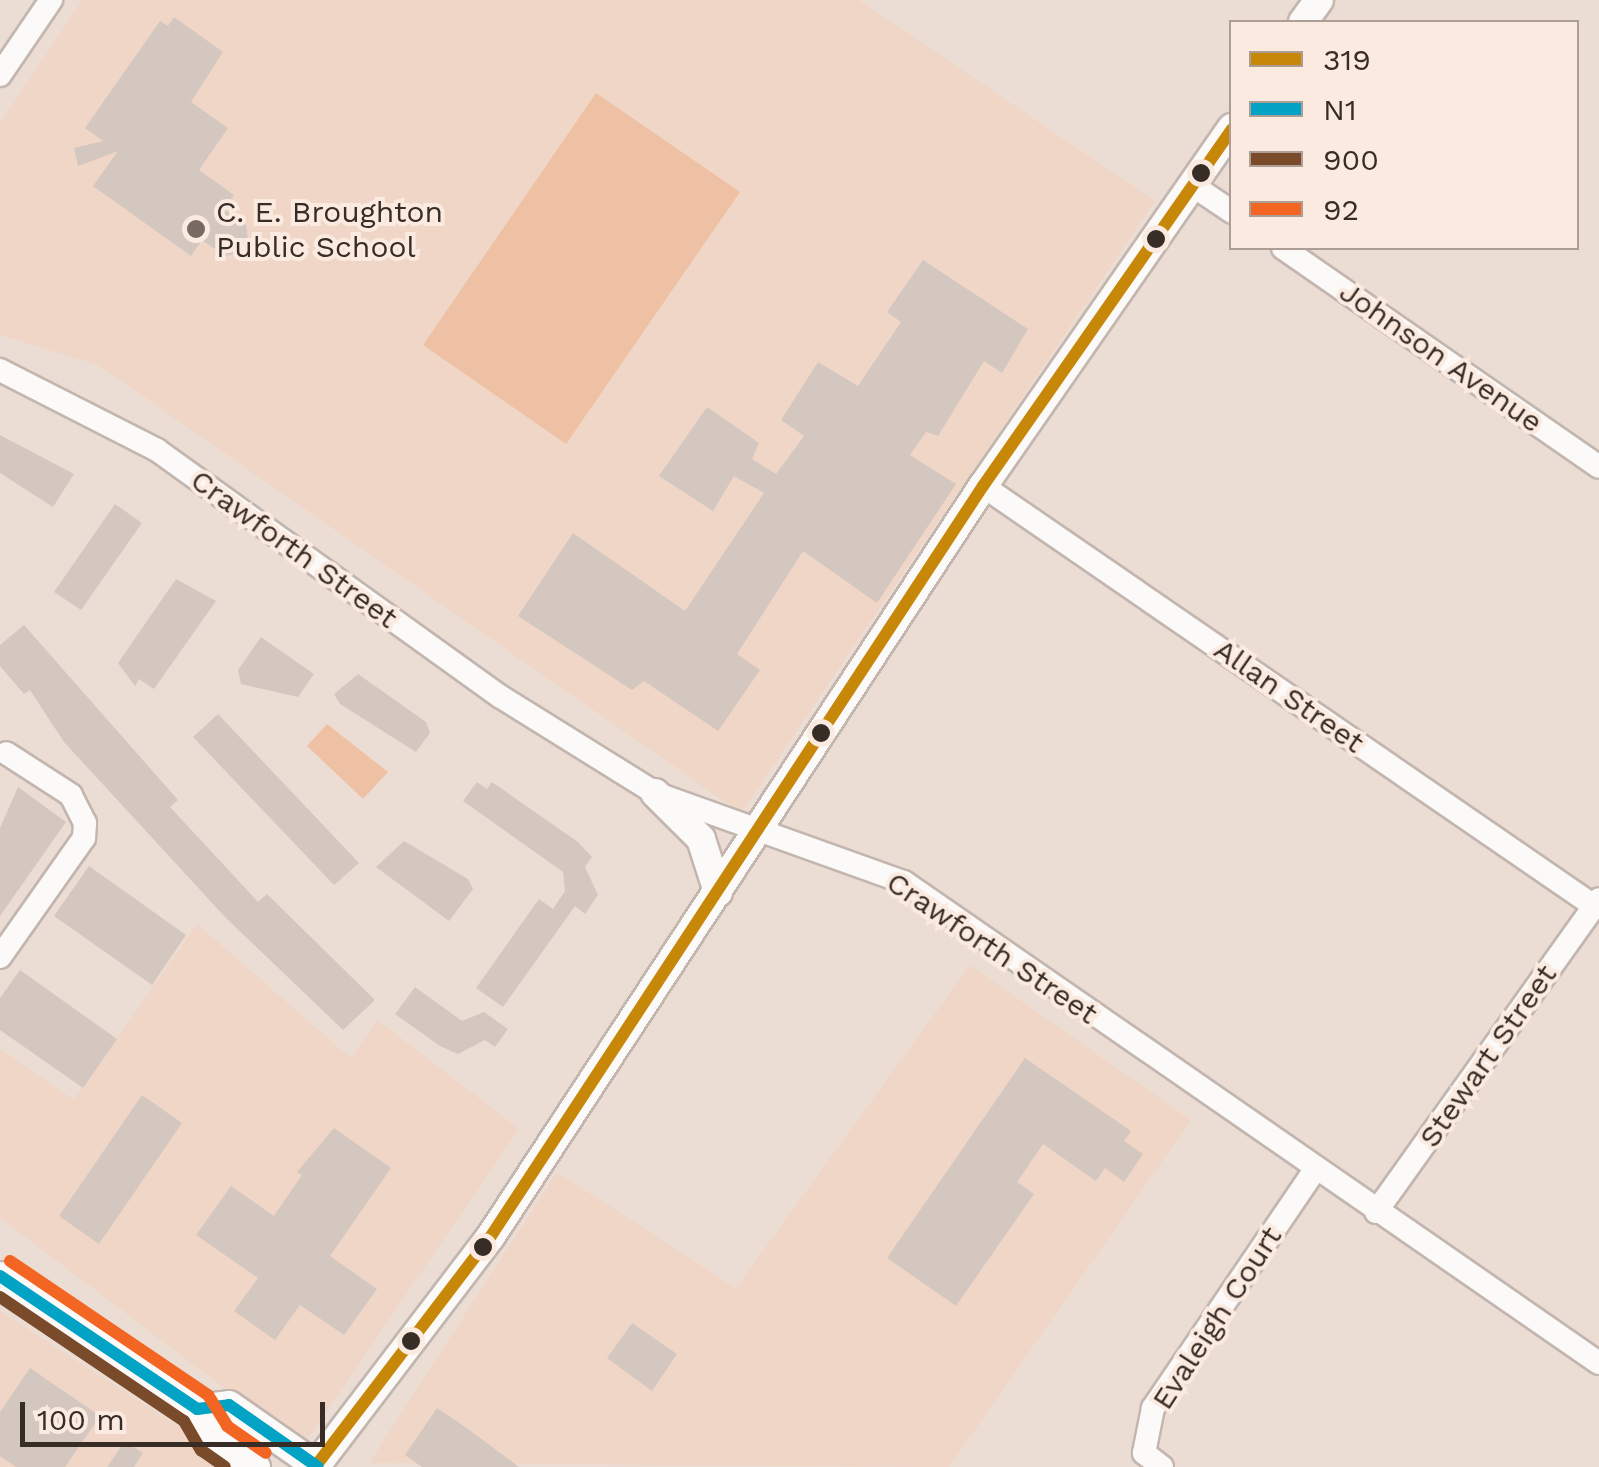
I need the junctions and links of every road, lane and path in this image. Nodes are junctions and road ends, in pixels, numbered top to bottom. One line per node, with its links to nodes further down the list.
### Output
1 (52, 0): 2 (street)
2 (0, 75)
3 (1229, 132): 4 (main road)
4 (1192, 185): 5 (street); 9 (main road)
5 (1229, 210)
6 (1286, 250): 8 (street, Johnson Avenue)
7 (0, 370): 11 (street, Crawforth Street)
8 (1599, 466)
9 (983, 486): 12 (main road); 14 (street, Allan Street)
10 (2, 753): 15 (street)
11 (655, 793): 12 (street, Crawforth Street); 13 (main road)
12 (762, 830): 13 (main road); 16 (street, Crawforth Street)
13 (718, 892): 22 (main road)
14 (1596, 902): 17 (street, Stewart Street)
15 (0, 957)
16 (1315, 1170): 17 (street, Crawforth Street); 23 (street, Evaleigh Court)
17 (1376, 1212): 19 (street, Crawforth Street)
18 (0, 1276): 20 (main road)
19 (1599, 1362)
20 (197, 1409): 21 (main road); 22 (main road)
21 (256, 1467)
22 (316, 1467)
23 (1162, 1467)

